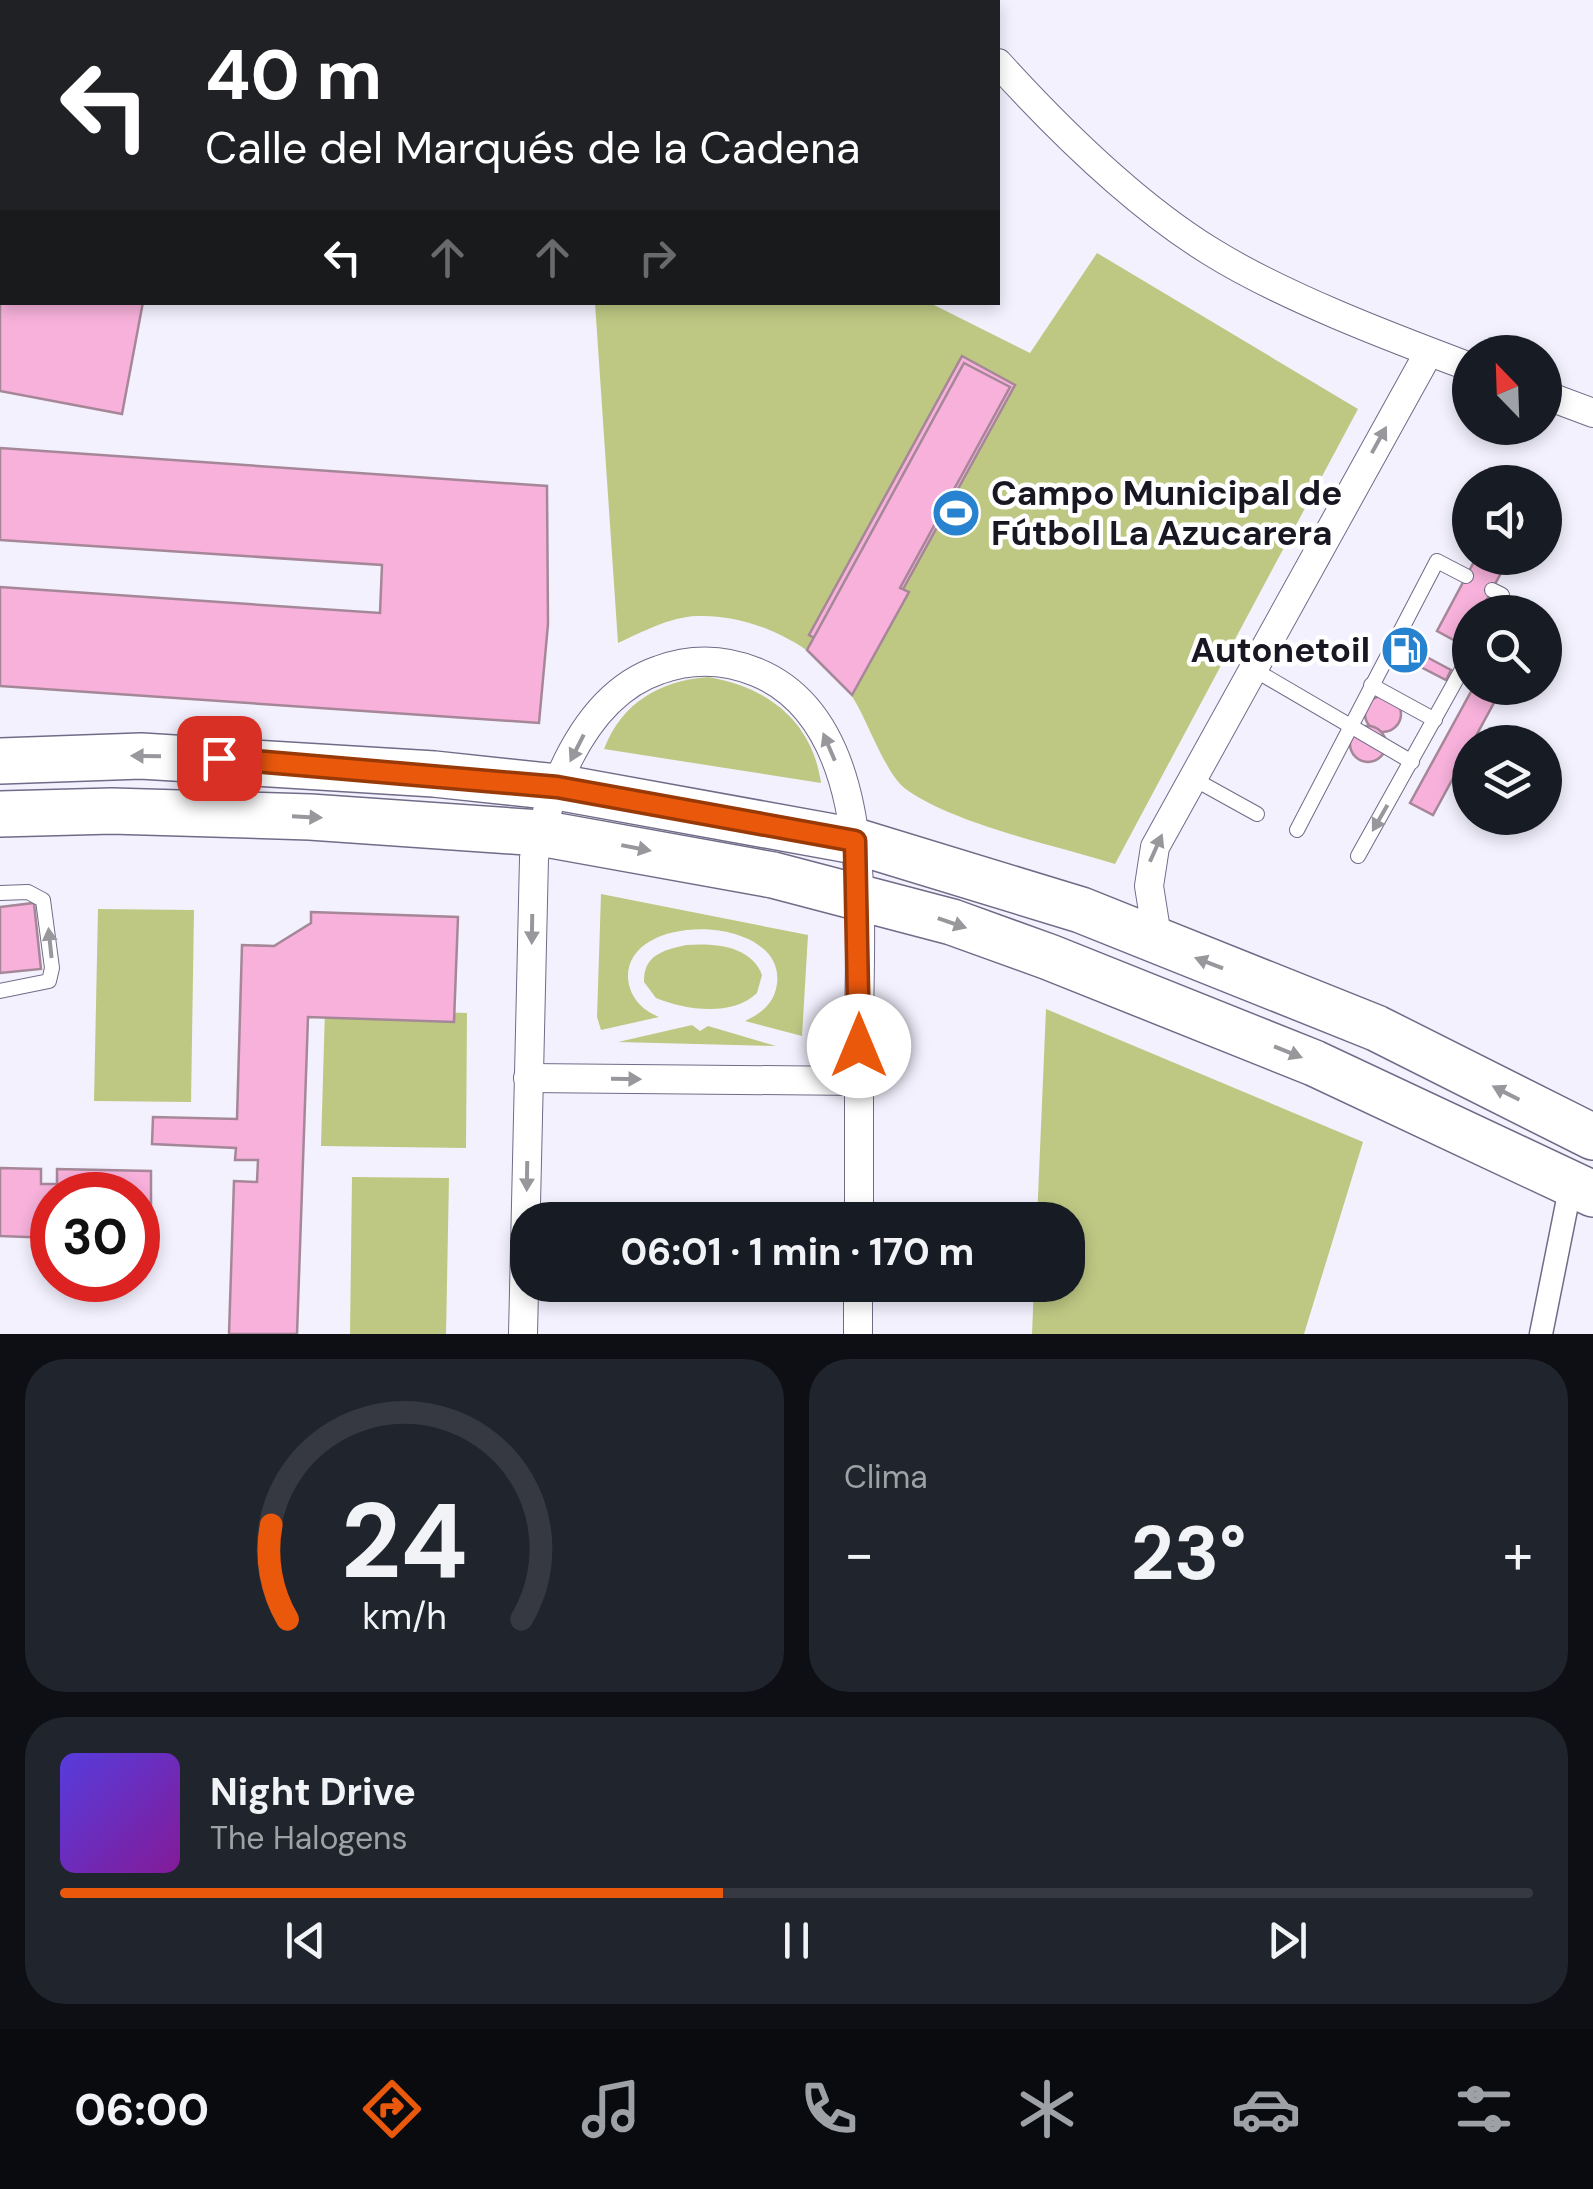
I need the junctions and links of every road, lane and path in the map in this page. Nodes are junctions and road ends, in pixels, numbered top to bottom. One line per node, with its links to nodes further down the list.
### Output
1 (1000, 65): 2 (street)
2 (1429, 352): 3 (street); 9 (street, one-way to 2)
3 (1452, 360)
4 (1562, 401): 5 (street)
5 (1593, 413)
6 (1466, 576): 10 (lane)
7 (1492, 590): 8 (lane)
8 (1502, 595)
9 (1253, 669): 13 (lane); 16 (street)
10 (1372, 686): 12 (lane); 13 (lane)
11 (1452, 689): 12 (lane)
12 (1436, 720): 15 (lane)
13 (1348, 726): 15 (lane); 20 (lane)
14 (0, 761): 17 (main road, one-way to 14)
15 (1412, 762): 23 (lane, one-way to 23)
16 (1192, 778): 19 (lane); 26 (street, one-way to 16)
17 (557, 787): 21 (street); 22 (main road); 22 (street, one-way to 17)
18 (0, 814): 21 (main road, one-way to 21)
19 (1257, 814)
20 (1297, 830)
21 (540, 833): 25 (main road, one-way to 25); 28 (street, one-way to 28)
22 (855, 841): 25 (street); 26 (main road)
23 (1358, 856)
24 (0, 892): 27 (lane, one-way to 24)
25 (859, 896): 29 (street); 31 (main road, one-way to 31)
26 (1158, 943): 30 (main road, one-way to 26)
27 (0, 990)
28 (528, 1078): 29 (street, one-way to 29); 34 (street, one-way to 34)
29 (859, 1081): 32 (street)
30 (1593, 1137)
31 (1581, 1197): 36 (street)
32 (858, 1202)
33 (858, 1302): 35 (street)
34 (524, 1334)
35 (858, 1334)
36 (1541, 1334)

